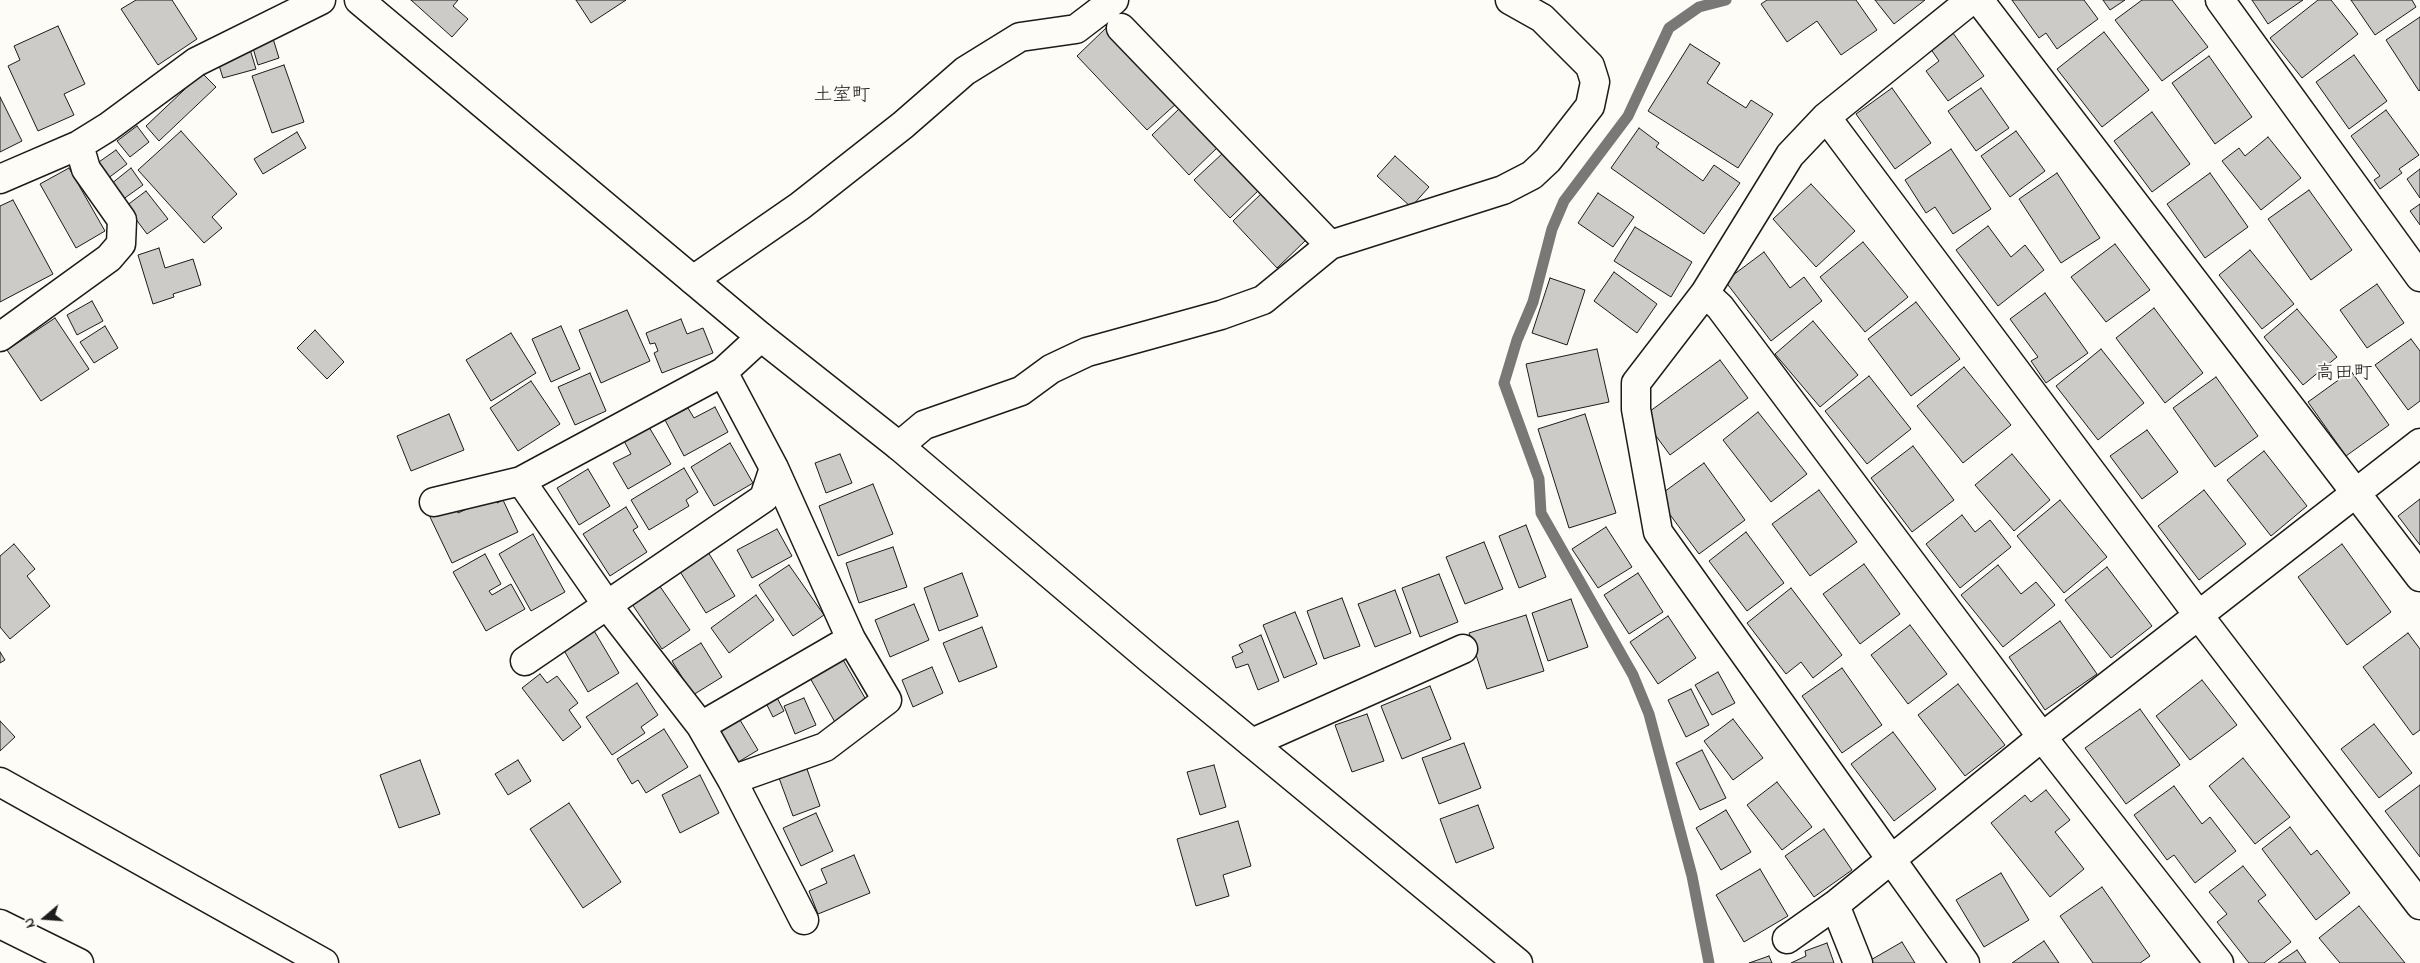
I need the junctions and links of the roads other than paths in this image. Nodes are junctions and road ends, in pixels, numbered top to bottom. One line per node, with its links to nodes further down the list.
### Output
1 (321, 0): 10 (main road)
2 (359, 0): 14 (main road)
3 (1114, 0): 14 (main road)
4 (1510, 0): 12 (main road)
5 (1971, 0): 9 (main road)
6 (1979, 0): 23 (main road)
7 (2220, 0): 13 (main road)
8 (1121, 28): 12 (main road)
9 (1826, 117): 15 (main road); 27 (main road)
10 (79, 145): 11 (main road); 16 (main road)
11 (0, 179)
12 (1330, 245): 20 (main road)
13 (2420, 277)
14 (693, 280): 17 (main road)
15 (1705, 293): 32 (main road); 36 (main road)
16 (0, 337)
17 (761, 337): 18 (main road); 20 (main road)
18 (723, 372): 21 (main road); 22 (main road)
19 (2420, 443): 23 (main road)
20 (899, 446): 33 (main road)
21 (774, 468): 26 (main road); 28 (main road)
22 (521, 481): 24 (main road); 26 (main road)
23 (2356, 493): 25 (main road); 27 (main road)
24 (434, 502)
25 (2420, 577)
26 (607, 605): 30 (main road); 31 (main road)
27 (2199, 616): 32 (main road); 38 (main road)
28 (851, 639): 31 (main road); 34 (main road)
29 (1463, 648): 33 (main road)
30 (525, 661)
31 (701, 726): 34 (main road)
32 (2042, 737): 36 (main road); 47 (main road)
33 (1252, 743): 44 (main road)
34 (732, 780): 39 (main road)
35 (0, 782): 43 (main road)
36 (1890, 861): 37 (main road); 46 (main road)
37 (1835, 905): 41 (main road); 45 (main road)
38 (2420, 905)
39 (804, 920)
40 (0, 924): 42 (main road)
41 (1787, 940)
42 (79, 963)
43 (324, 963)
44 (1518, 963)
45 (1858, 963)
46 (1965, 963)
47 (2219, 963)

